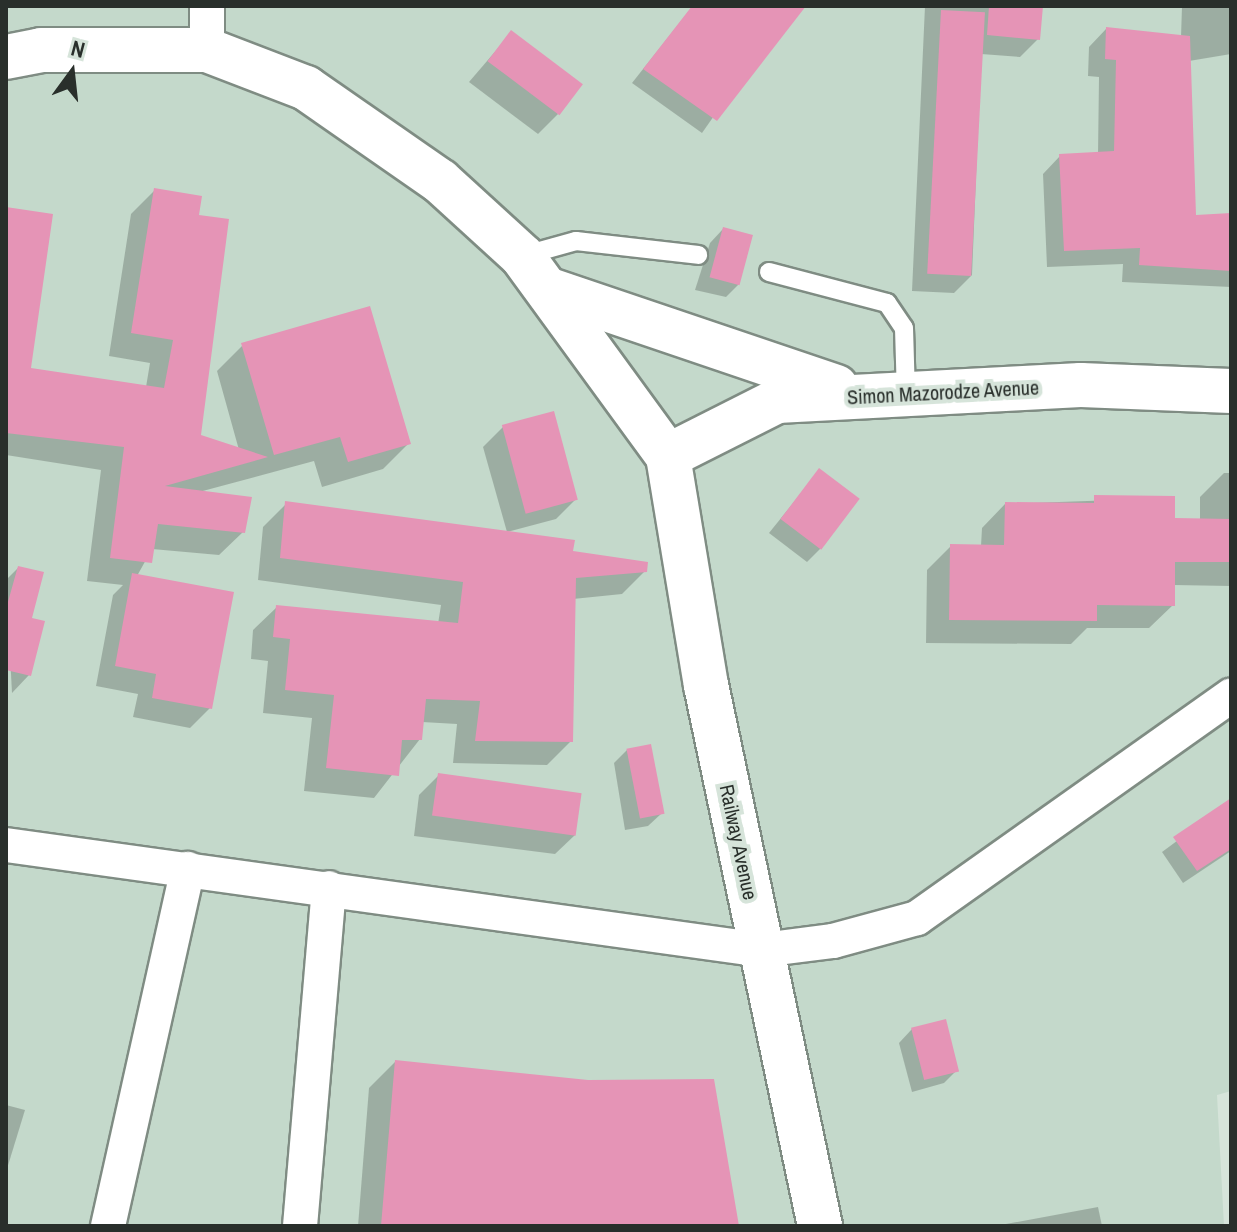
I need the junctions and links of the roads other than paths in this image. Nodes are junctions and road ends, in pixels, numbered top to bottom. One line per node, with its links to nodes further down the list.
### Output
1 (207, 6): 2 (street)
2 (207, 50): 3 (main road); 6 (main road)
3 (6, 57)
4 (698, 255): 6 (lane)
5 (769, 272): 8 (lane)
6 (534, 273): 9 (main road); 10 (main road)
7 (1231, 391): 8 (main road, Simon Mazorodze Avenue)
8 (906, 394): 9 (main road, Simon Mazorodze Avenue)
9 (863, 395): 10 (main road, Simon Mazorodze Avenue)
10 (668, 456): 15 (main road, Railway Avenue)
11 (1231, 696): 15 (street)
12 (6, 845): 13 (street)
13 (188, 869): 14 (street); 16 (street)
14 (329, 888): 15 (street); 17 (street)
15 (762, 950): 18 (main road, Railway Avenue)
16 (108, 1226)
17 (300, 1226)
18 (820, 1226)

